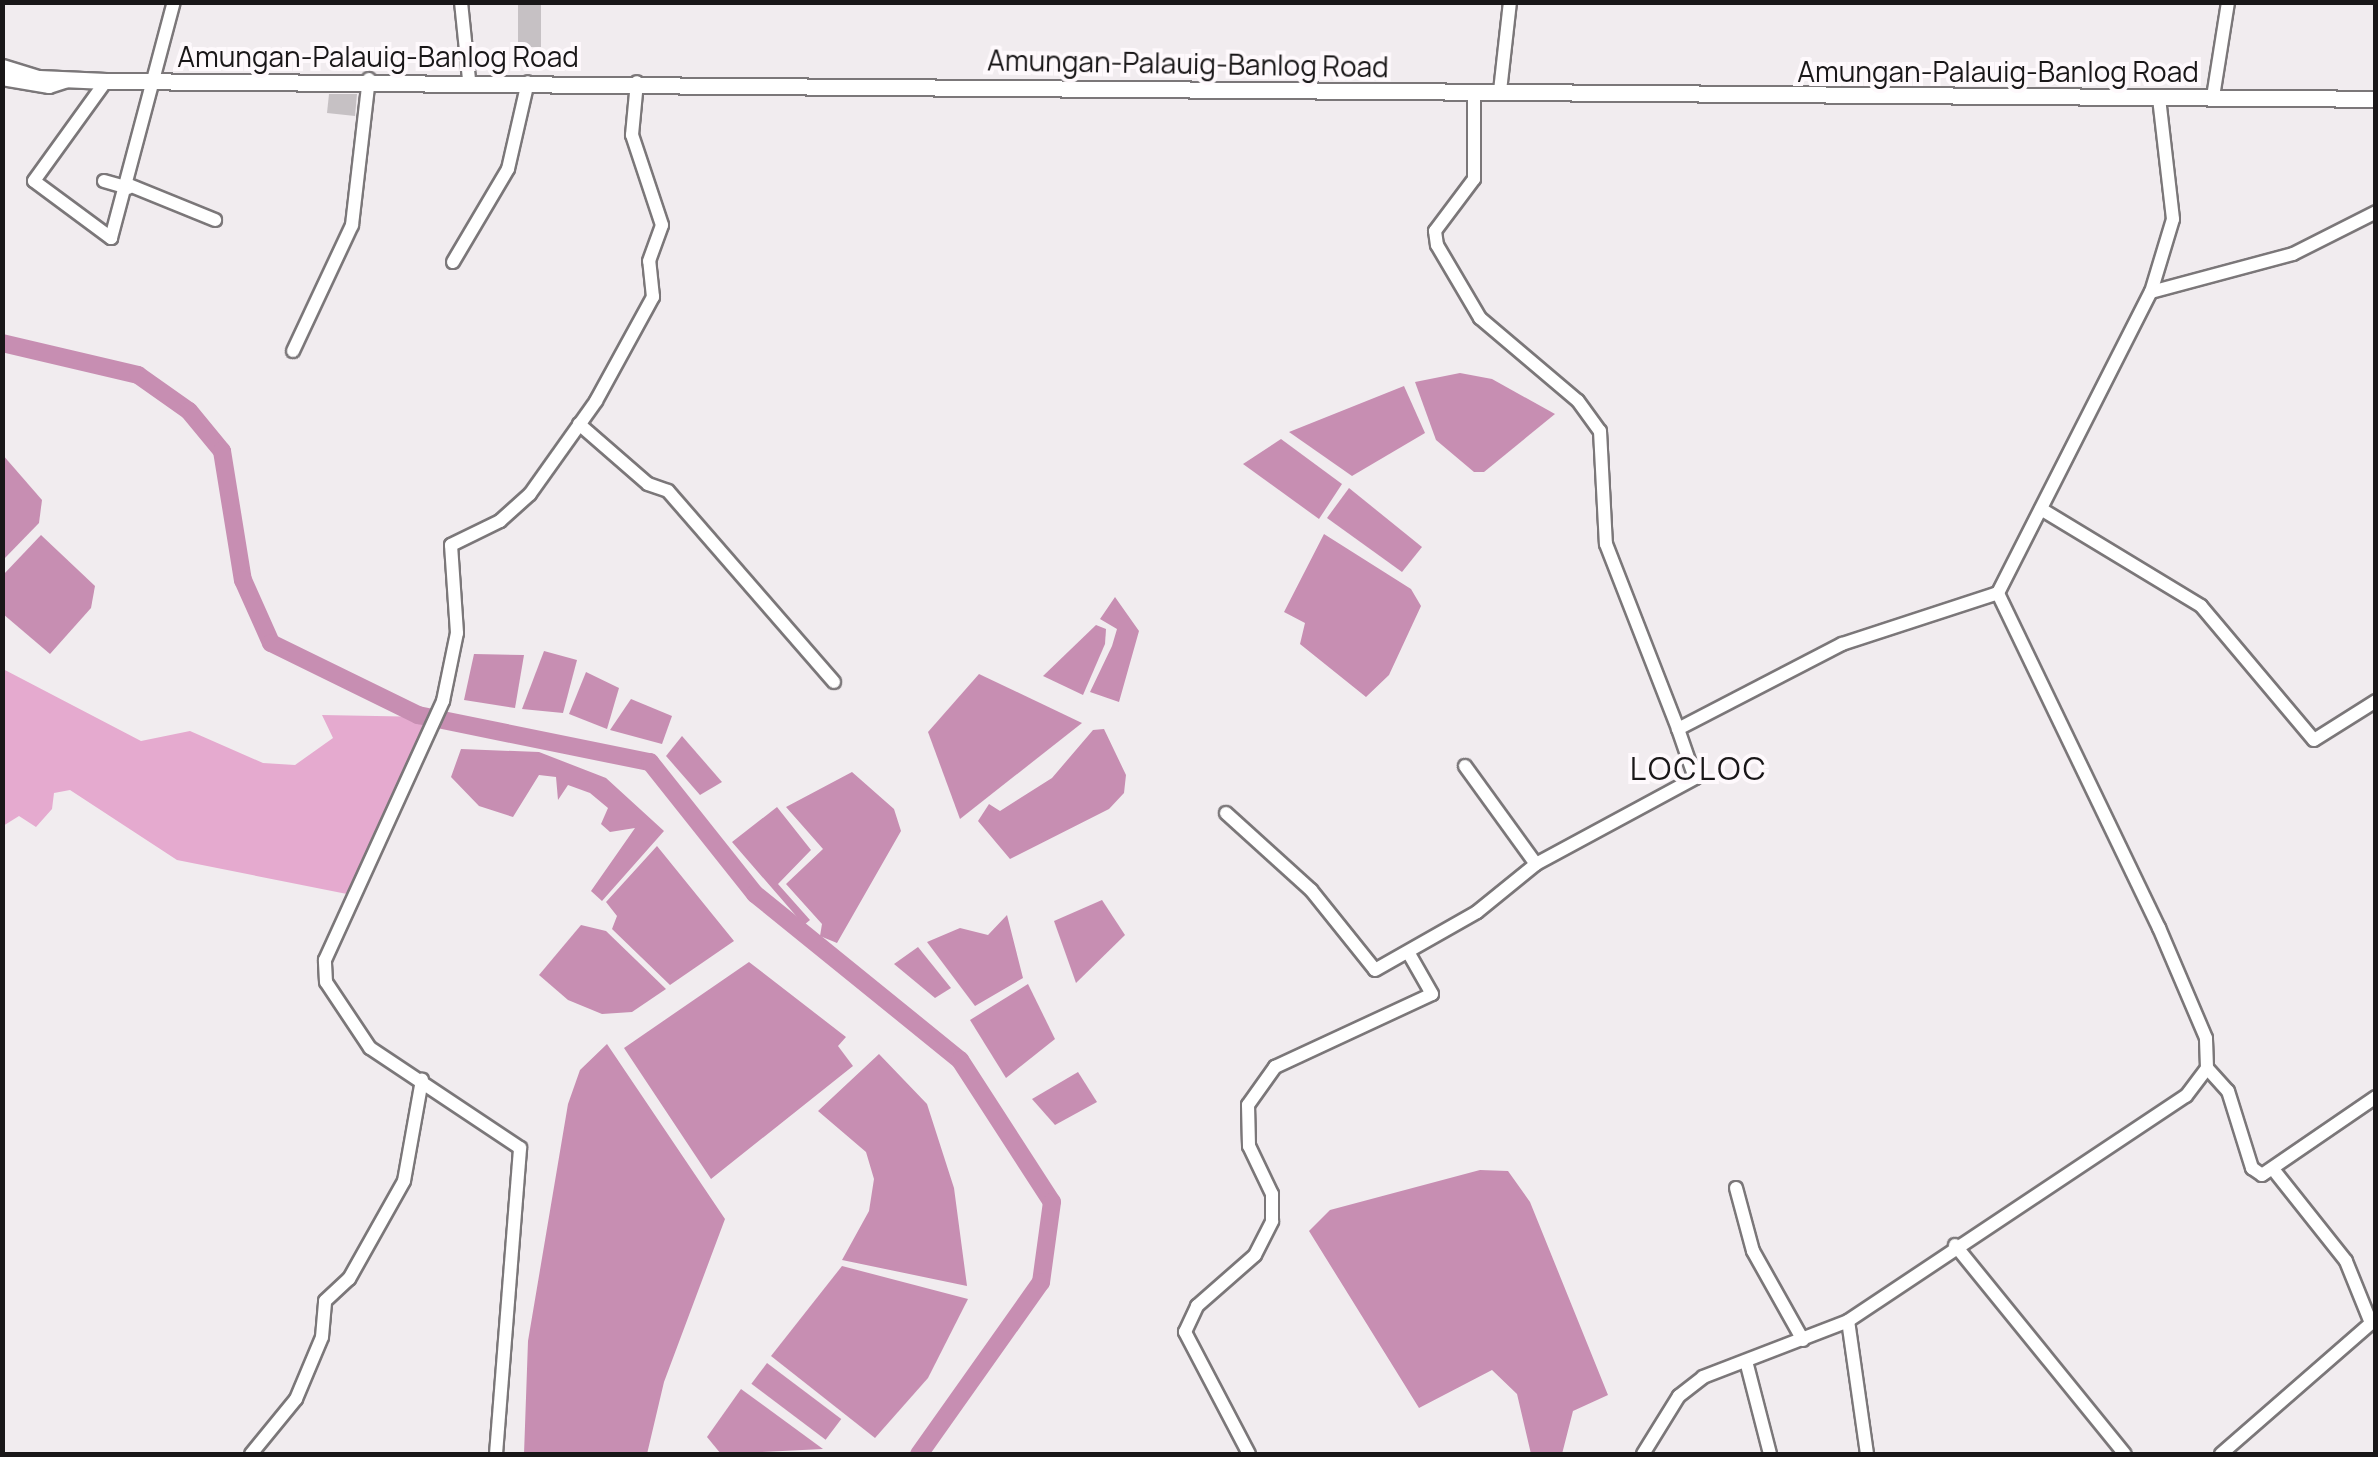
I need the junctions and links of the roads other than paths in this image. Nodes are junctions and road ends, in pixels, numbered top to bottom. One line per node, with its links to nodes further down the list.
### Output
1 (174, 2): 9 (street)
2 (461, 2): 10 (street)
3 (1510, 2): 15 (street)
4 (2228, 2): 16 (street)
5 (2, 67): 8 (main road, Amungan-Palauig-Banlog Road)
6 (2, 79): 8 (street)
7 (369, 79): 9 (main road, Amungan-Palauig-Banlog Road); 10 (main road, Amungan-Palauig-Banlog Road); 25 (street)
8 (70, 80): 11 (main road, Amungan-Palauig-Banlog Road)
9 (157, 80): 11 (main road, Amungan-Palauig-Banlog Road); 20 (street)
10 (468, 80): 12 (main road, Amungan-Palauig-Banlog Road)
11 (106, 81): 20 (street)
12 (528, 82): 13 (main road, Amungan-Palauig-Banlog Road); 23 (street)
13 (637, 82): 14 (main road, Amungan-Palauig-Banlog Road); 26 (street)
14 (1474, 91): 15 (main road, Amungan-Palauig-Banlog Road); 31 (street)
15 (1500, 91): 17 (main road, Amungan-Palauig-Banlog Road)
16 (2213, 97): 17 (main road, Amungan-Palauig-Banlog Road); 18 (main road, Amungan-Palauig-Banlog Road)
17 (2159, 98): 24 (street)
18 (2376, 99)
19 (104, 181): 20 (street)
20 (128, 186): 22 (street)
21 (2376, 212): 24 (street)
22 (215, 220)
23 (454, 262)
24 (2151, 292): 27 (street)
25 (293, 351)
26 (579, 424): 29 (street); 37 (street)
27 (2041, 509): 28 (street); 30 (street)
28 (1998, 594): 31 (street); 36 (street)
29 (834, 682)
30 (2376, 700)
31 (1678, 729): 34 (street)
32 (1464, 766): 34 (street)
33 (1226, 813): 35 (street)
34 (1536, 864): 35 (street)
35 (1408, 952): 47 (street)
36 (2206, 1068): 39 (street); 41 (street)
37 (422, 1080): 45 (street); 46 (street)
38 (2376, 1098): 39 (street)
39 (2276, 1173): 52 (street)
40 (1736, 1188): 43 (street)
41 (1955, 1245): 42 (street); 51 (street)
42 (1848, 1321): 43 (street); 50 (street)
43 (1803, 1340): 44 (street)
44 (1746, 1361): 48 (street); 49 (street)
45 (251, 1454)
46 (496, 1454)
47 (1248, 1454)
48 (1642, 1454)
49 (1770, 1454)
50 (1868, 1454)
51 (2125, 1454)
52 (2221, 1454)

